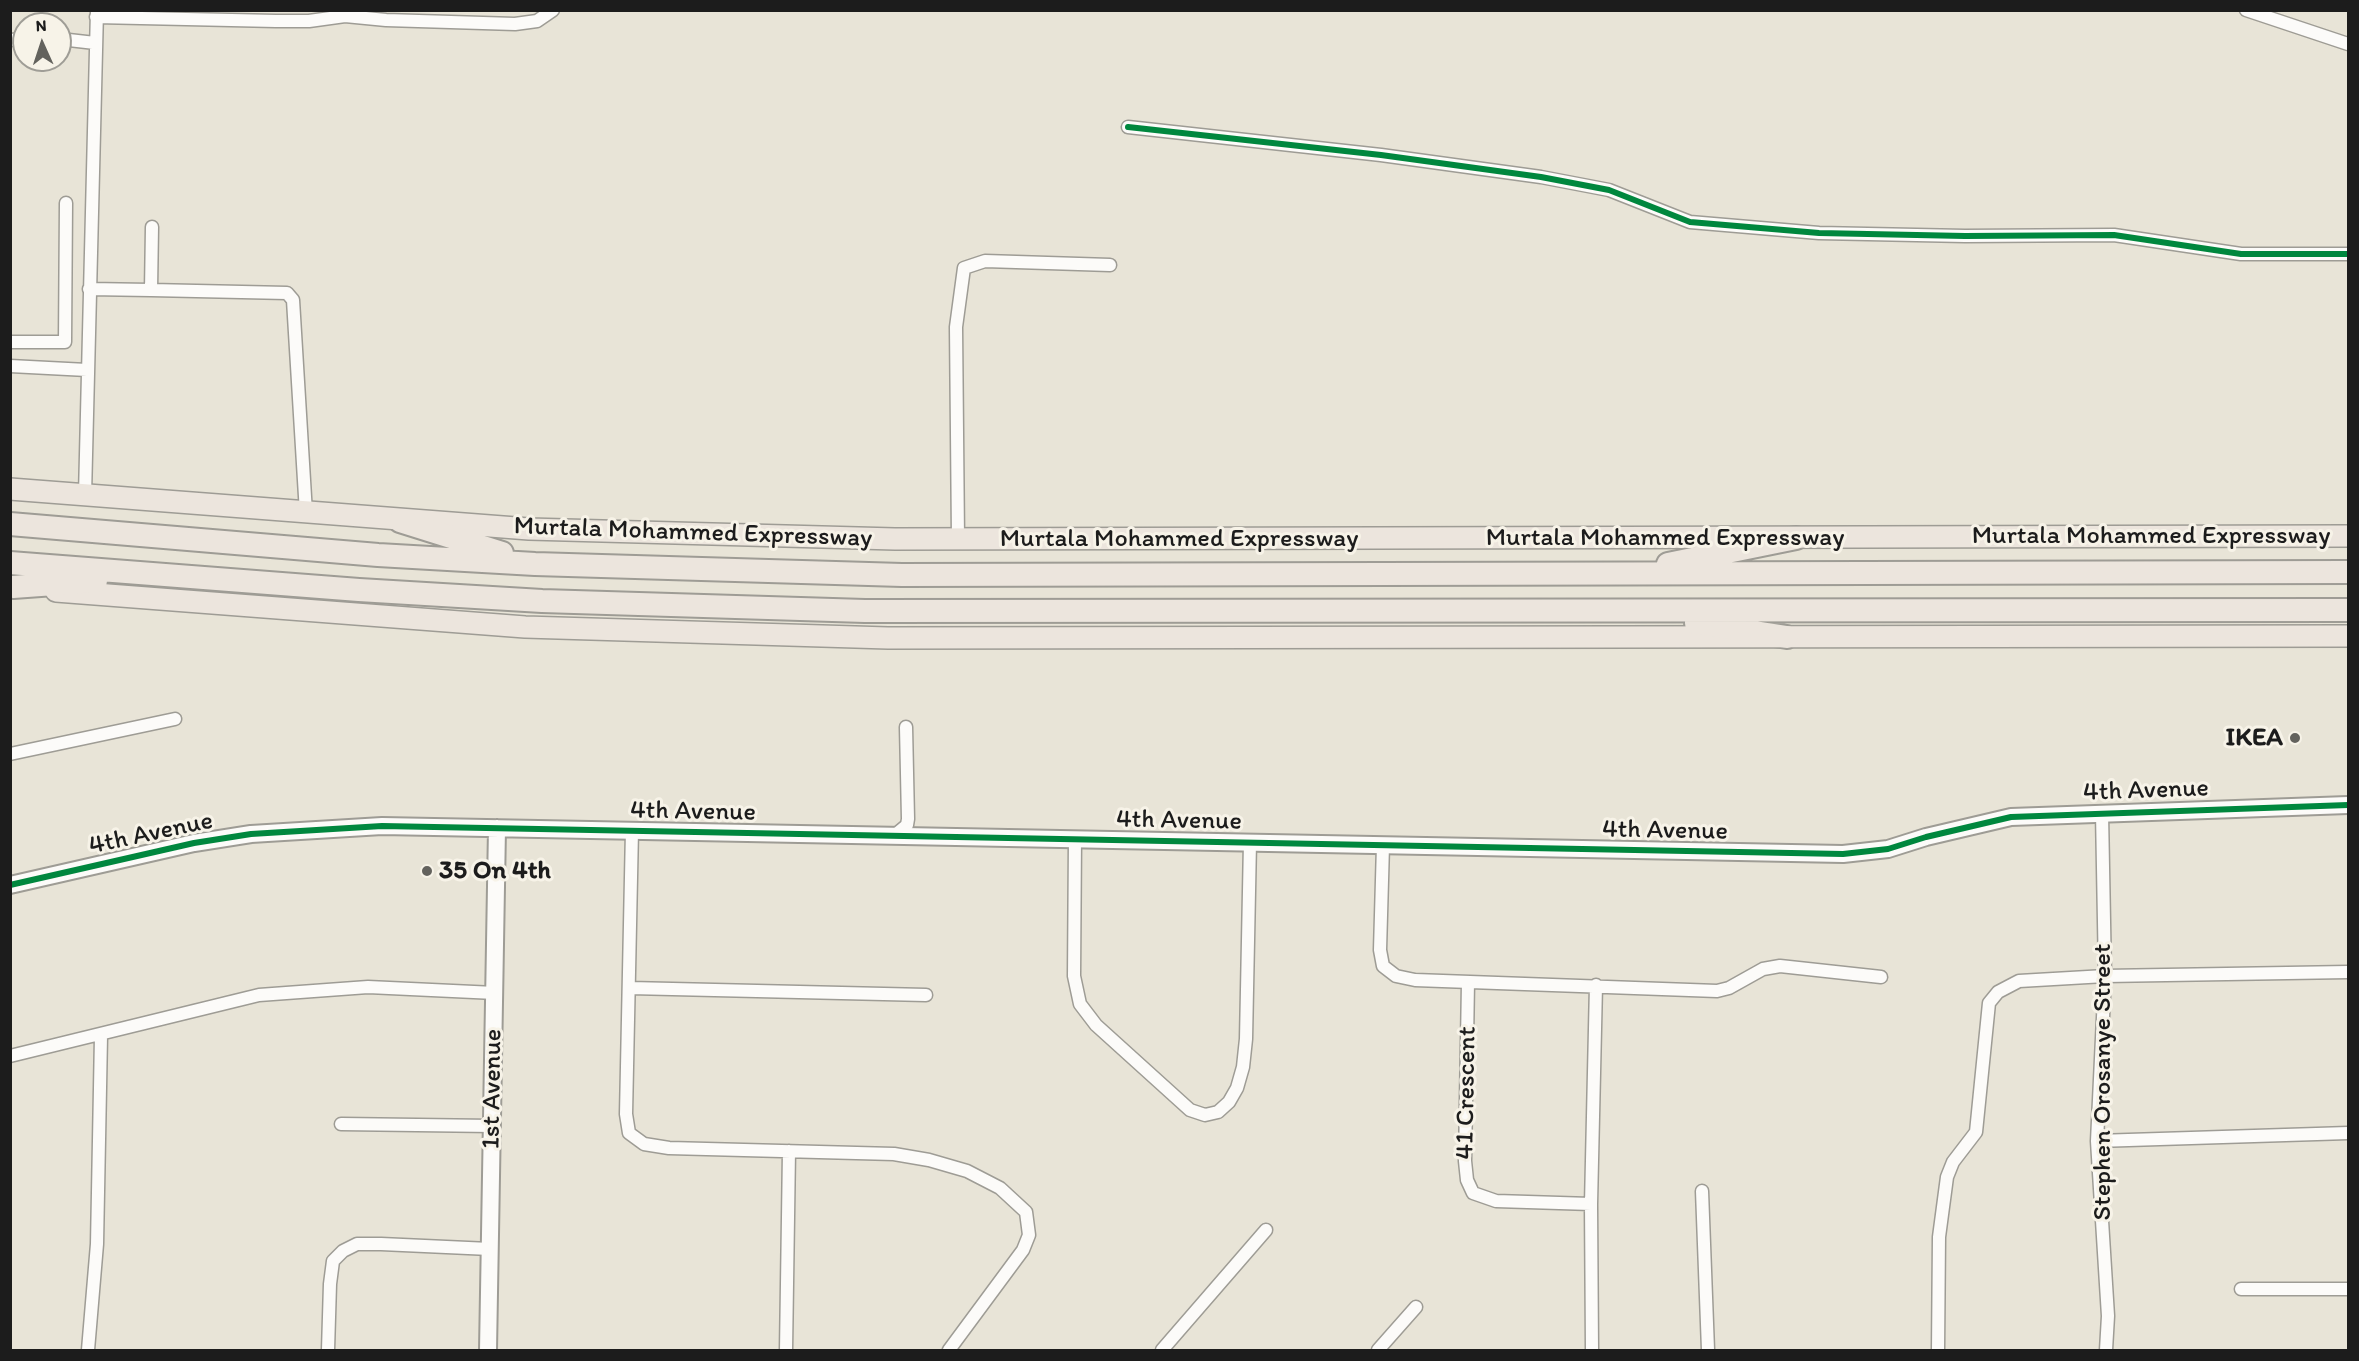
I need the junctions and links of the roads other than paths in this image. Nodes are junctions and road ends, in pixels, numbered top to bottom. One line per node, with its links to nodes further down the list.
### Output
1 (553, 10): 3 (street)
2 (2246, 10): 6 (street)
3 (97, 14): 5 (street)
4 (72, 40): 5 (street)
5 (95, 43): 12 (street)
6 (2349, 44)
7 (1128, 127): 10 (street)
8 (66, 203): 14 (street)
9 (152, 227): 13 (street)
10 (2349, 254)
11 (1110, 265): 24 (street)
12 (89, 290): 13 (street); 16 (street)
13 (152, 290): 19 (street)
14 (10, 342)
15 (10, 366): 16 (street)
16 (87, 370): 18 (street)
17 (10, 489): 18 (highway, Murtala Mohammed Expressway)
18 (85, 495): 19 (highway, Murtala Mohammed Expressway)
19 (306, 513): 20 (highway, Murtala Mohammed Expressway)
20 (400, 521): 24 (highway, Murtala Mohammed Expressway); 26 (highway)
21 (10, 524): 26 (highway, Murtala Mohammed Expressway)
22 (2349, 536): 23 (highway, Murtala Mohammed Expressway)
23 (1796, 538): 24 (highway, Murtala Mohammed Expressway); 28 (highway)
24 (958, 539)
25 (10, 563): 29 (highway)
26 (535, 564): 28 (highway, Murtala Mohammed Expressway)
27 (2349, 572): 28 (highway, Murtala Mohammed Expressway)
28 (1617, 574)
29 (164, 576): 30 (highway); 32 (highway)
30 (12, 587): 34 (highway)
31 (2349, 610): 32 (highway)
32 (1624, 612): 34 (highway)
33 (2349, 636): 34 (highway)
34 (1787, 637)
35 (176, 719): 37 (street)
36 (906, 727): 42 (street)
37 (10, 754)
38 (2349, 805): 39 (street, 4th Avenue)
39 (2102, 813): 45 (street, 4th Avenue); 48 (street, Stephen Orosanye Street)
40 (497, 828): 41 (street, 4th Avenue); 46 (street, 4th Avenue); 53 (street, 1st Avenue)
41 (632, 830): 42 (street, 4th Avenue); 52 (street)
42 (895, 835): 43 (street, 4th Avenue)
43 (1075, 838): 44 (street, 4th Avenue); 44 (street)
44 (1250, 842): 45 (street, 4th Avenue)
45 (1383, 845): 50 (street)
46 (10, 885)
47 (2349, 972): 48 (street)
48 (2105, 976): 60 (street, Stephen Orosanye Street); 78 (street)
49 (1881, 977): 51 (street)
50 (1468, 982): 51 (street); 63 (street, 41 Crescent)
51 (1596, 986): 63 (street)
52 (630, 988): 54 (street); 61 (street)
53 (495, 993): 55 (street); 58 (street, 1st Avenue)
54 (926, 995)
55 (101, 1036): 56 (street); 69 (street)
56 (10, 1056)
57 (341, 1124): 58 (street)
58 (493, 1126): 65 (street, 1st Avenue)
59 (2349, 1133): 60 (street)
60 (2097, 1141): 79 (street, Stephen Orosanye Street)
61 (789, 1151): 72 (street); 73 (street)
62 (1702, 1191): 77 (street)
63 (1591, 1204): 76 (street)
64 (1266, 1230): 74 (street)
65 (490, 1249): 70 (street); 71 (street, 1st Avenue)
66 (2241, 1289): 67 (street)
67 (2349, 1289)
68 (1416, 1307): 75 (street)
69 (88, 1350)
70 (328, 1350)
71 (488, 1350)
72 (786, 1350)
73 (949, 1350)
74 (1162, 1350)
75 (1378, 1350)
76 (1592, 1350)
77 (1708, 1350)
78 (1938, 1350)
79 (2106, 1350)

